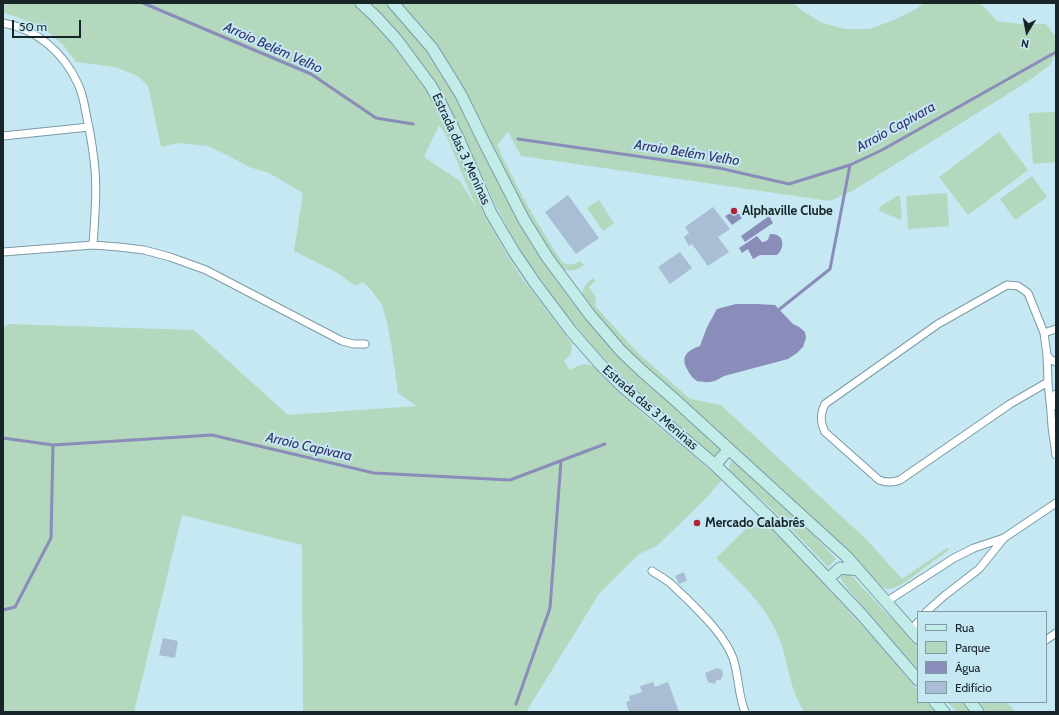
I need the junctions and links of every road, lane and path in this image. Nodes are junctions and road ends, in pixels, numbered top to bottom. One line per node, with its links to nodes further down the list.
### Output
1 (361, 3): 18 (main road, Estrada das 3 Meninas)
2 (393, 3): 16 (main road, Estrada das 3 Meninas)
3 (3, 22): 4 (street)
4 (88, 127): 5 (street); 6 (street)
5 (3, 136)
6 (94, 245): 7 (street); 10 (street)
7 (3, 252)
8 (1056, 329): 9 (street)
9 (1044, 333): 11 (street); 13 (street)
10 (364, 344)
11 (1047, 355): 12 (street); 13 (street)
12 (1056, 362)
13 (1048, 382): 15 (street)
14 (1056, 394): 15 (street)
15 (1052, 412): 17 (street)
16 (729, 449): 18 (main road); 21 (main road, Estrada das 3 Meninas)
17 (1056, 455)
18 (715, 465): 23 (main road, Estrada das 3 Meninas)
19 (1056, 503): 20 (street)
20 (1004, 538): 24 (street); 25 (street)
21 (858, 570): 23 (main road); 24 (main road, Estrada das 3 Meninas)
22 (652, 571): 32 (street)
23 (828, 579): 29 (main road, Estrada das 3 Meninas)
24 (886, 602): 26 (main road, Estrada das 3 Meninas)
25 (927, 611)
26 (916, 630)
27 (1056, 633): 28 (street)
28 (1047, 639)
29 (917, 679)
30 (936, 703): 33 (main road)
31 (971, 703): 34 (main road)
32 (745, 712)
33 (944, 712)
34 (978, 712)

